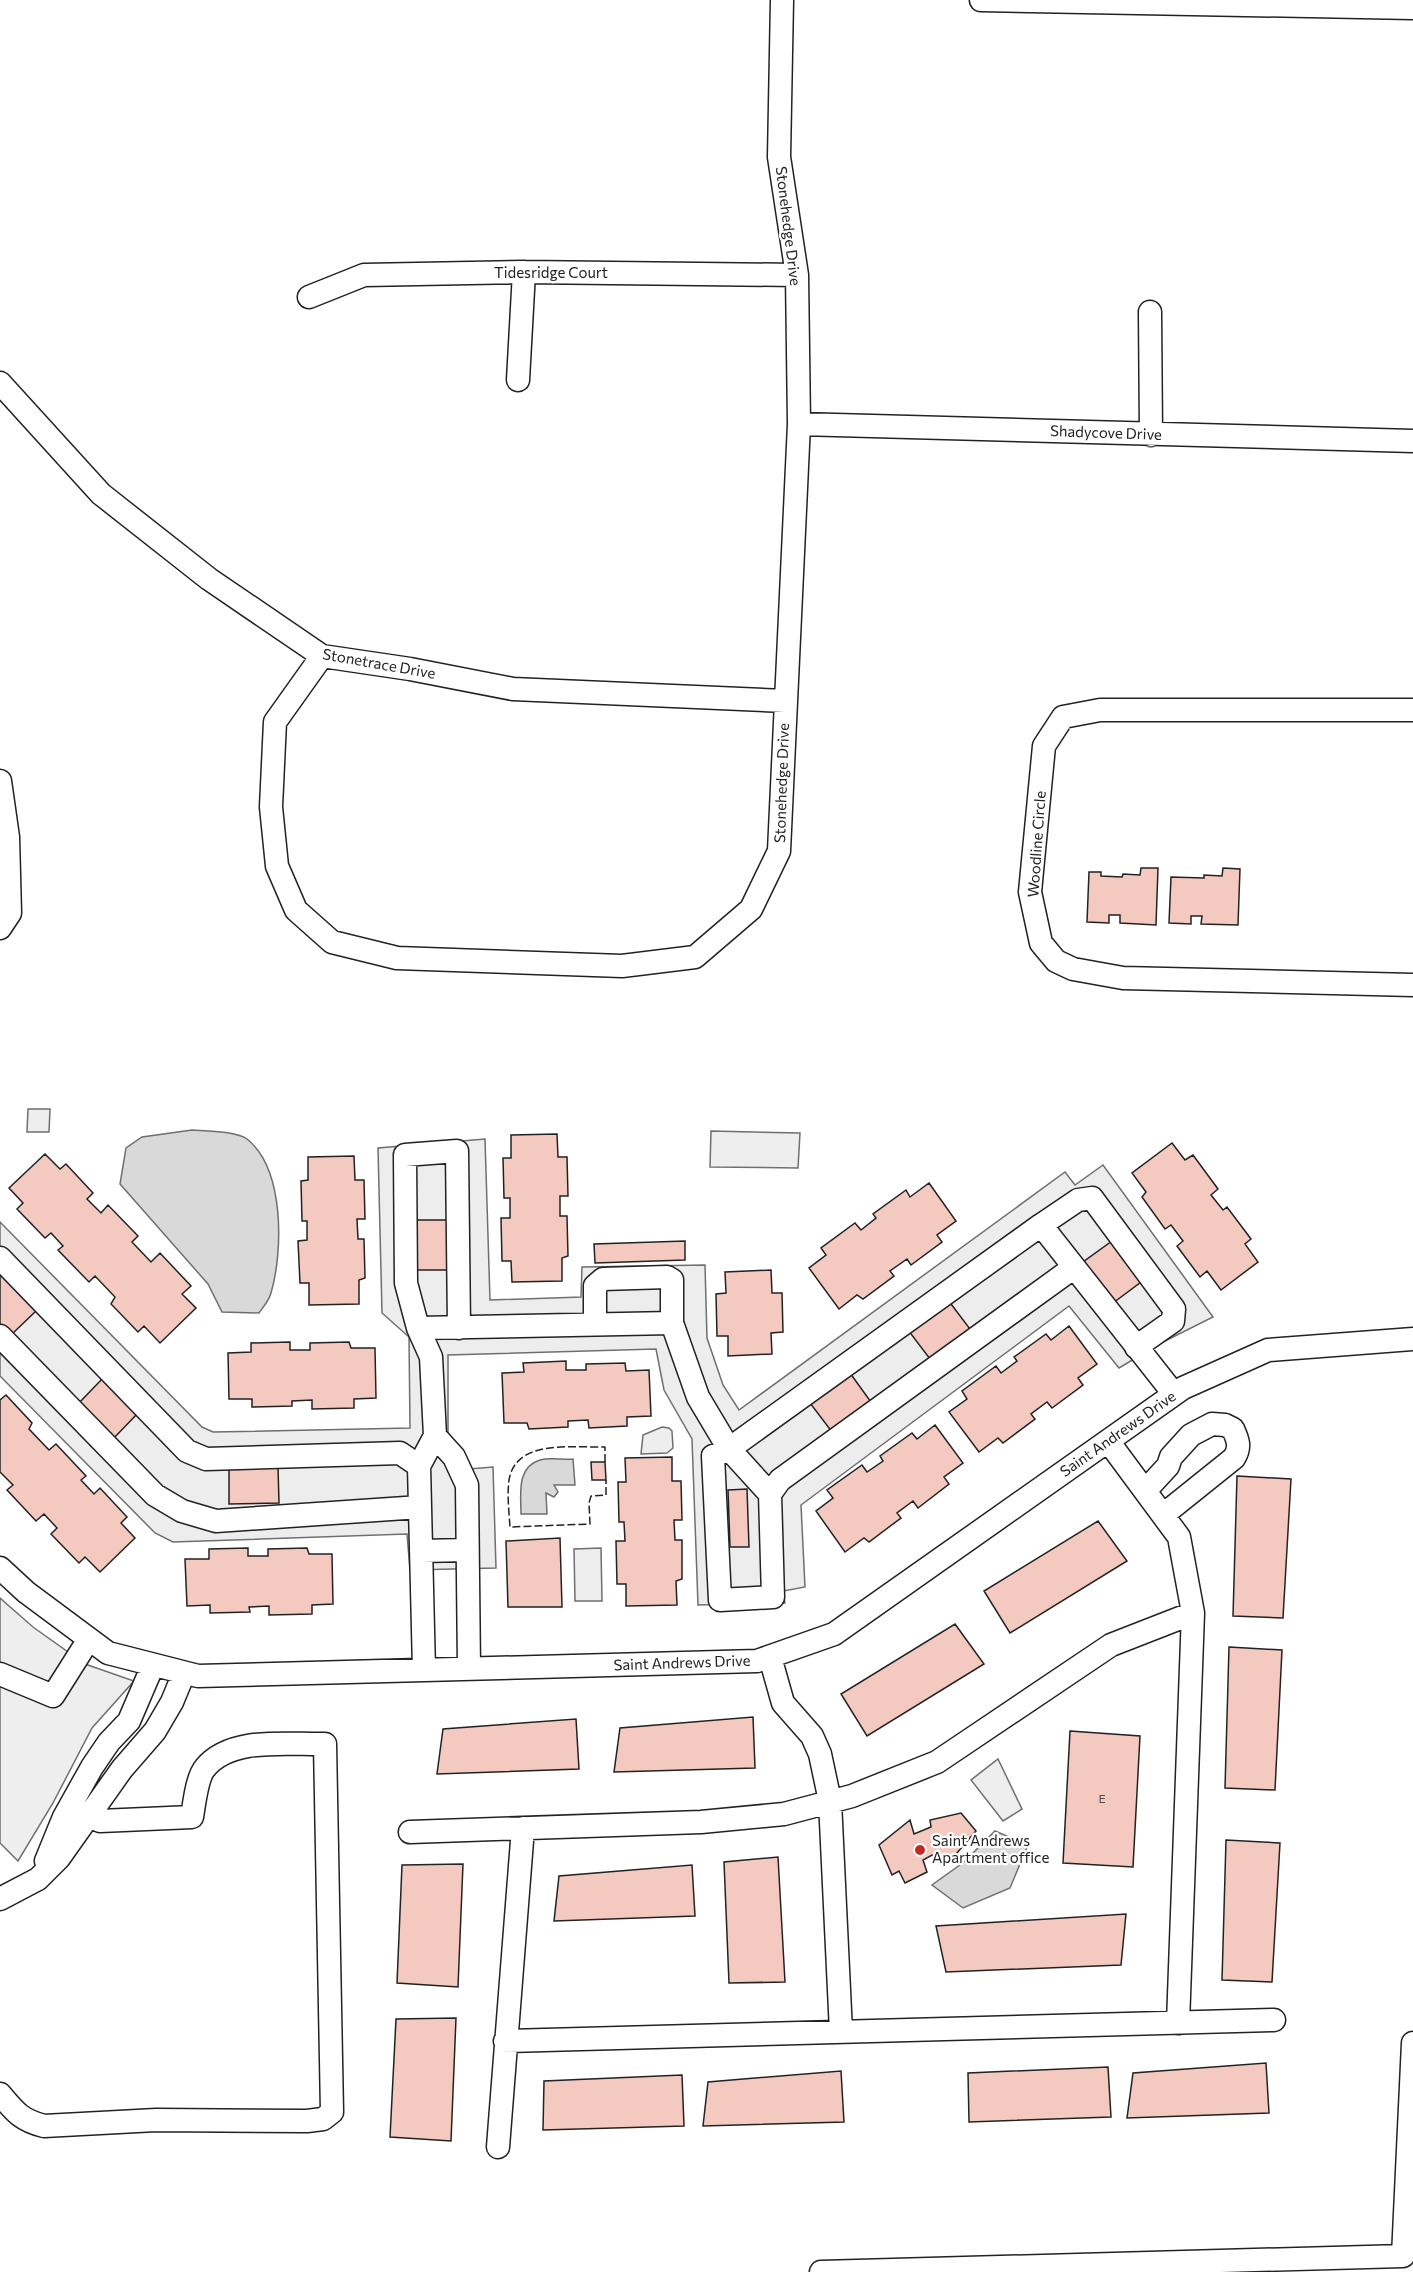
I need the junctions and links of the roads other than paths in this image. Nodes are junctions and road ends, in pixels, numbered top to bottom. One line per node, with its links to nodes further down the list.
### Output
1 (782, 0): 7 (street, Stonehedge Drive)
2 (981, 0): 3 (street)
3 (1166, 2): 4 (street)
4 (1322, 3): 5 (street)
5 (1413, 8)
6 (524, 272): 7 (street, Tidesridge Court); 8 (street, Tidesridge Court); 10 (street)
7 (797, 275): 12 (street, Stonehedge Drive)
8 (309, 297)
9 (1150, 312): 13 (street)
10 (518, 380)
11 (0, 383): 15 (street, Stonetrace Drive)
12 (799, 424): 13 (street, Shadycove Drive); 16 (street, Stonehedge Drive)
13 (1151, 435): 14 (street, Shadycove Drive)
14 (1413, 441)
15 (321, 656): 16 (street, Stonetrace Drive); 16 (street, Stonehedge Drive)
16 (785, 701)
17 (1413, 710): 20 (street, Woodline Circle)
18 (0, 781): 19 (street)
19 (0, 928)
20 (1413, 985)
21 (1041, 1225): 23 (street); 30 (street); 34 (street)
22 (0, 1258): 35 (street)
23 (1073, 1268): 30 (street); 37 (street)
24 (672, 1323): 25 (street); 25 (street); 34 (street)
25 (595, 1324): 26 (street)
26 (459, 1328): 27 (street); 27 (street)
27 (418, 1329): 32 (street)
28 (0, 1336): 38 (street)
29 (1413, 1339): 31 (street, Saint Andrews Drive)
30 (1136, 1347): 31 (street)
31 (1174, 1394): 33 (street, Saint Andrews Drive)
32 (435, 1436): 35 (street); 40 (street)
33 (1107, 1441): 36 (street); 45 (street, Saint Andrews Drive)
34 (729, 1449): 37 (street); 37 (street)
35 (418, 1466): 38 (street)
36 (1145, 1491): 39 (street); 39 (street)
37 (770, 1494)
38 (420, 1507): 41 (street)
39 (1163, 1515): 43 (street)
40 (467, 1550): 41 (street); 47 (street)
41 (421, 1551): 48 (street)
42 (0, 1568): 44 (street, Saint Andrews Drive)
43 (1193, 1613): 51 (street); 57 (street)
44 (89, 1639): 46 (street, Saint Andrews Drive); 50 (street)
45 (770, 1657): 47 (street, Saint Andrews Drive); 51 (street)
46 (153, 1665): 49 (street, Saint Andrews Drive); 52 (street)
47 (469, 1669): 48 (street, Saint Andrews Drive)
48 (424, 1670): 49 (street, Saint Andrews Drive)
49 (184, 1673): 52 (street)
50 (0, 1674)
51 (830, 1802): 53 (street); 58 (street)
52 (79, 1812): 55 (street); 61 (street)
53 (523, 1828): 54 (street); 59 (street)
54 (410, 1832)
55 (0, 1899)
56 (1274, 2020): 57 (street)
57 (1178, 2023): 58 (street)
58 (841, 2032): 59 (street)
59 (505, 2041): 62 (street)
60 (1413, 2043): 63 (street)
61 (0, 2094)
62 (498, 2146)
63 (821, 2272)

